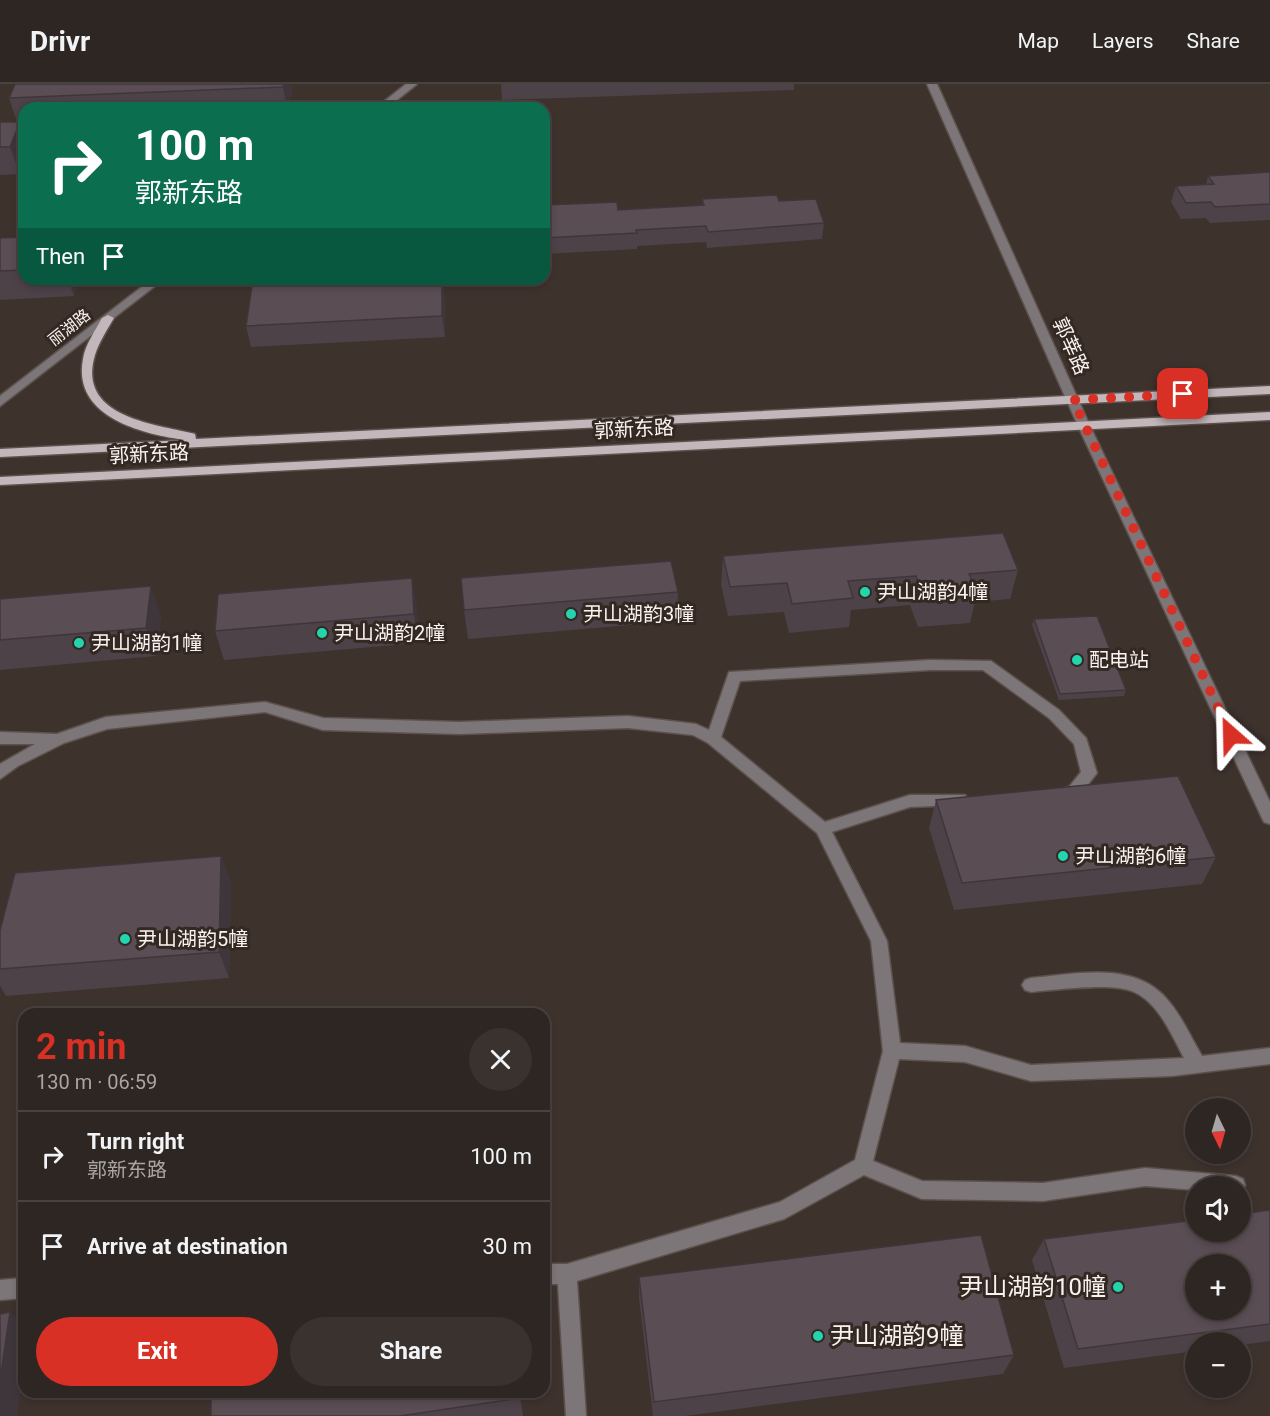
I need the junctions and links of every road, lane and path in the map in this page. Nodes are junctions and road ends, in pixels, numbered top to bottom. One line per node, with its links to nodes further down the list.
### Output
1 (412, 84): 3 (street)
2 (932, 84): 7 (street, 郭莘路)
3 (389, 102)
4 (151, 285): 5 (street, 丽湖路)
5 (108, 318): 8 (street, 丽湖路); 11 (main road)
6 (1270, 390): 7 (main road, 郭新东路)
7 (1073, 400): 10 (street, 郭莘路); 11 (main road, 郭新东路)
8 (0, 402)
9 (1270, 416): 10 (main road, 郭新东路)
10 (1084, 426): 13 (main road, 郭新东路); 20 (street, 郭莘路)
11 (230, 442): 12 (main road, 郭新东路)
12 (0, 453)
13 (0, 481)
14 (0, 738): 15 (street)
15 (59, 739): 16 (street); 17 (street)
16 (713, 739): 18 (street); 21 (street)
17 (0, 773)
18 (1051, 795)
19 (981, 799): 21 (street)
20 (1270, 818)
21 (823, 829): 23 (street)
22 (1031, 985): 25 (street)
23 (892, 1051): 25 (street); 26 (street)
24 (1270, 1056): 25 (street)
25 (1197, 1065)
26 (863, 1166): 27 (street); 29 (street)
27 (1185, 1181)
28 (550, 1274): 29 (street)
29 (567, 1274): 32 (street)
30 (18, 1288): 31 (street)
31 (0, 1290)
32 (576, 1416)

